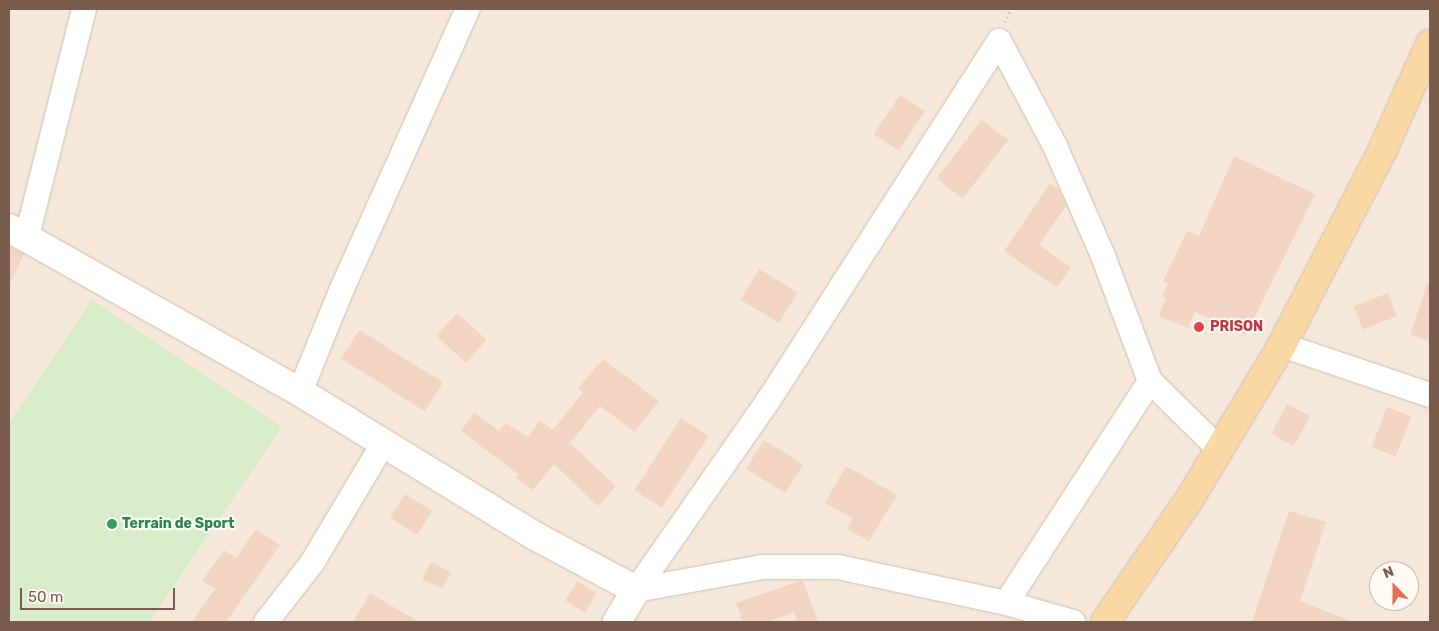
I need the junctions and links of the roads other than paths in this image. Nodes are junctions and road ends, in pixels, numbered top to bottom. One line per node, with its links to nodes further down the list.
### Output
1 (84, 9): 4 (street)
2 (468, 9): 7 (street)
3 (1430, 44): 5 (main road)
4 (18, 232): 7 (street)
5 (1282, 344): 8 (street); 10 (main road)
6 (1150, 381): 10 (street); 11 (street); 12 (street)
7 (300, 392): 9 (street)
8 (1430, 395)
9 (384, 442): 11 (street); 13 (street)
10 (1219, 449): 16 (main road)
11 (636, 590): 12 (street); 14 (street)
12 (1006, 603): 15 (street)
13 (266, 622)
14 (617, 622)
15 (1073, 622)
16 (1105, 622)

